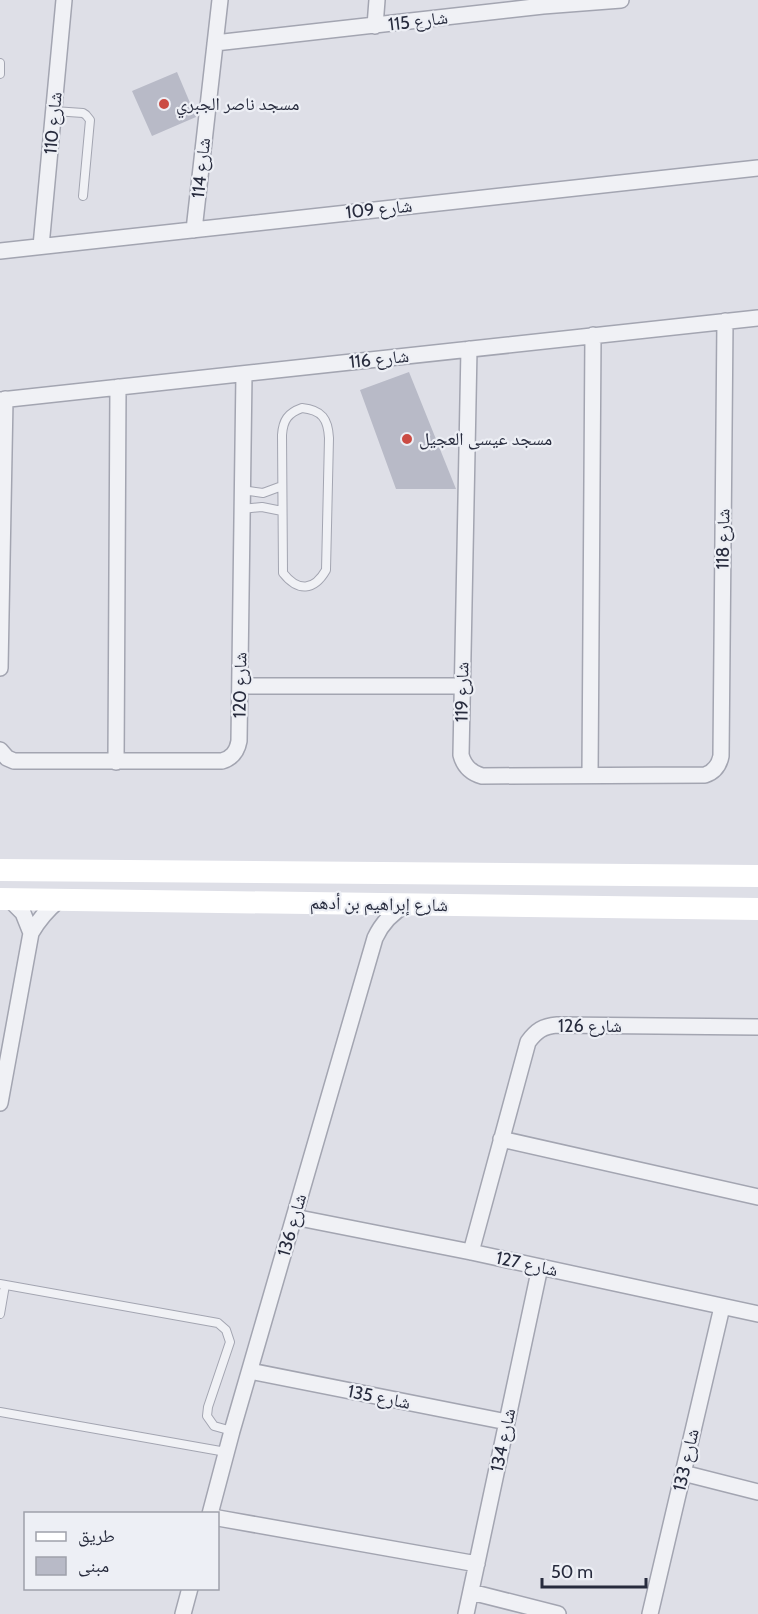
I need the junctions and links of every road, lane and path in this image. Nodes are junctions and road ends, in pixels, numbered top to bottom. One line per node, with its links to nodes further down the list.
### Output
1 (64, 0): 10 (street, شارع 110)
2 (220, 0): 7 (street, شارع 114)
3 (377, 0): 6 (street)
4 (621, 0): 5 (street, شارع 115)
5 (543, 3): 6 (street, شارع 115)
6 (375, 26): 7 (street, شارع 115)
7 (215, 43): 13 (street, شارع 114)
8 (0, 63): 9 (lane)
9 (0, 74)
10 (54, 111): 12 (lane); 14 (street, شارع 110)
11 (758, 168): 13 (street, شارع 109)
12 (83, 196)
13 (194, 230): 14 (street, شارع 109)
14 (41, 246): 15 (street, شارع 109)
15 (0, 251)
16 (758, 318): 17 (street, شارع 116)
17 (725, 321): 18 (street, شارع 116); 31 (street, شارع 118)
18 (592, 336): 19 (street, شارع 116); 33 (street)
19 (468, 349): 20 (street, شارع 116); 29 (street, شارع 119)
20 (244, 374): 21 (street, شارع 116); 24 (street, شارع 120)
21 (118, 387): 22 (street, شارع 116); 32 (street)
22 (3, 399): 27 (street)
23 (282, 486): 24 (lane); 26 (lane); 26 (lane)
24 (242, 490): 25 (street, شارع 120)
25 (242, 509): 26 (lane); 28 (street, شارع 120)
26 (282, 511)
27 (0, 668)
28 (240, 686): 29 (street); 32 (street, شارع 120)
29 (462, 686): 33 (street, شارع 119)
30 (0, 750): 32 (street, شارع 120)
31 (721, 756): 33 (street, شارع 119)
32 (116, 762)
33 (590, 776)
34 (0, 870): 35 (street, شارع إبراهيم بن أدهم)
35 (758, 876)
36 (5, 899): 37 (street, شارع إبراهيم بن أدهم); 41 (street)
37 (59, 900): 38 (street, شارع إبراهيم بن أدهم); 41 (street)
38 (358, 904): 39 (street, شارع إبراهيم بن أدهم); 42 (street)
39 (407, 904): 40 (street, شارع إبراهيم بن أدهم); 42 (street, شارع 136)
40 (758, 909)
41 (31, 933): 44 (street)
42 (375, 938): 47 (street, شارع 136)
43 (758, 1027): 45 (street, شارع 126)
44 (0, 1103)
45 (501, 1139): 46 (street); 48 (street, شارع 126)
46 (758, 1197)
47 (294, 1217): 48 (street, شارع 127); 54 (street, شارع 136)
48 (471, 1252): 49 (street, شارع 127)
49 (540, 1267): 51 (street, شارع 127); 56 (street, شارع 134)
50 (3, 1285): 52 (lane); 57 (lane)
51 (722, 1307): 53 (street, شارع 127); 59 (street, شارع 133)
52 (0, 1314)
53 (758, 1314)
54 (250, 1371): 56 (street, شارع 135); 57 (street, شارع 136)
55 (0, 1412): 58 (lane)
56 (507, 1422): 63 (street, شارع 134)
57 (232, 1431): 58 (street, شارع 136)
58 (226, 1452): 61 (street, شارع 136)
59 (683, 1473): 60 (street); 69 (street, شارع 133)
60 (758, 1492)
61 (211, 1512)
62 (219, 1518): 63 (street)
63 (477, 1564): 65 (street, شارع 134)
64 (189, 1590): 66 (street)
65 (471, 1593): 67 (street, شارع 134); 68 (street)
66 (183, 1614)
67 (466, 1614)
68 (558, 1614)
69 (650, 1614)

